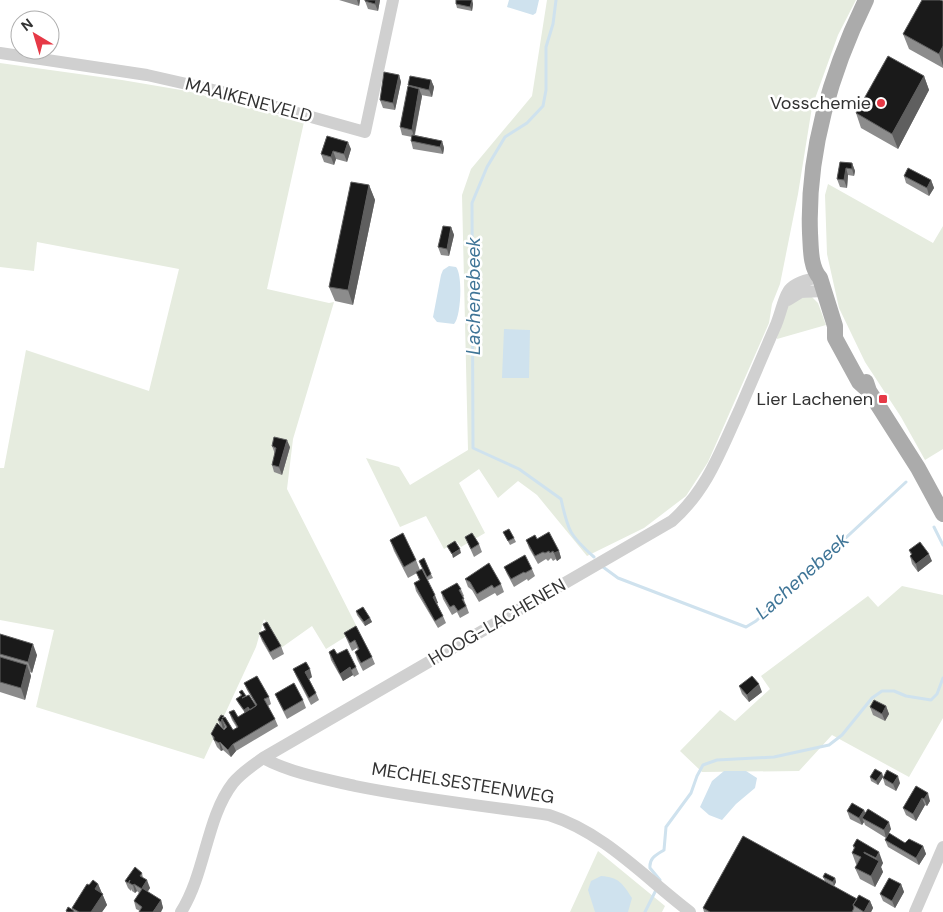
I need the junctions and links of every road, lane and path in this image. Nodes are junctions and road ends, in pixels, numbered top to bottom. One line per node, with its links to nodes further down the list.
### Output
1 (392, 0): 4 (street, MAAIKENEVELD)
2 (866, 0): 5 (main road)
3 (877, 0): 5 (main road)
4 (0, 53)
5 (821, 284): 6 (main road); 7 (street, HOOG-LACHENEN)
6 (943, 514)
7 (263, 758): 9 (street, HOOG-LACHENEN); 10 (street, MECHELSESTEENWEG)
8 (943, 847): 11 (street)
9 (181, 912)
10 (690, 912)
11 (914, 912)

